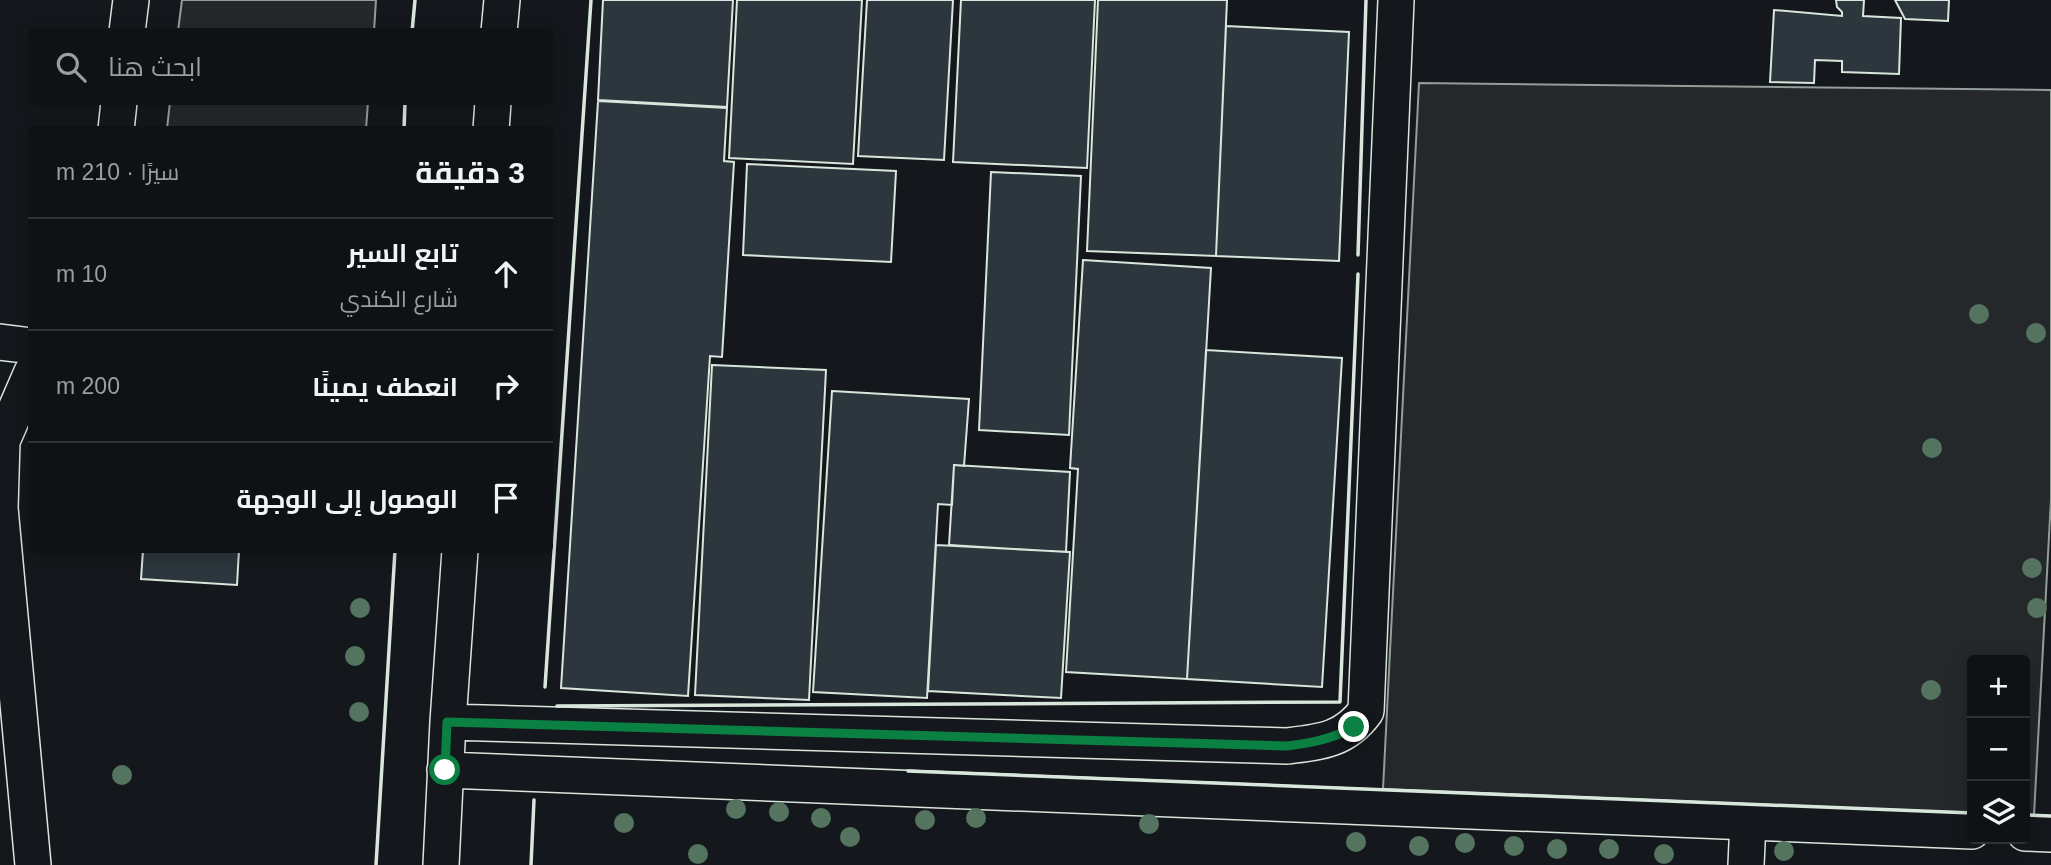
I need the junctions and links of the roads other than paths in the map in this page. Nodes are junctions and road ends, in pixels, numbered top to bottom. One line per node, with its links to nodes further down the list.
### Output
1 (131, 0): 4 (street)
2 (502, 0): 5 (street)
3 (1396, 0): 14 (street)
4 (128, 28)
5 (499, 28)
6 (119, 105): 8 (street)
7 (494, 105): 9 (street)
8 (116, 126)
9 (491, 126)
10 (0, 342): 11 (street)
11 (28, 346)
12 (28, 381): 20 (street)
13 (460, 553): 14 (street)
14 (447, 722): 15 (street)
15 (445, 770): 16 (street); 21 (street)
16 (1748, 822): 17 (street); 22 (street)
17 (1967, 831)
18 (2030, 833): 19 (street)
19 (2051, 834)
20 (33, 865)
21 (441, 865)
22 (1746, 865)

